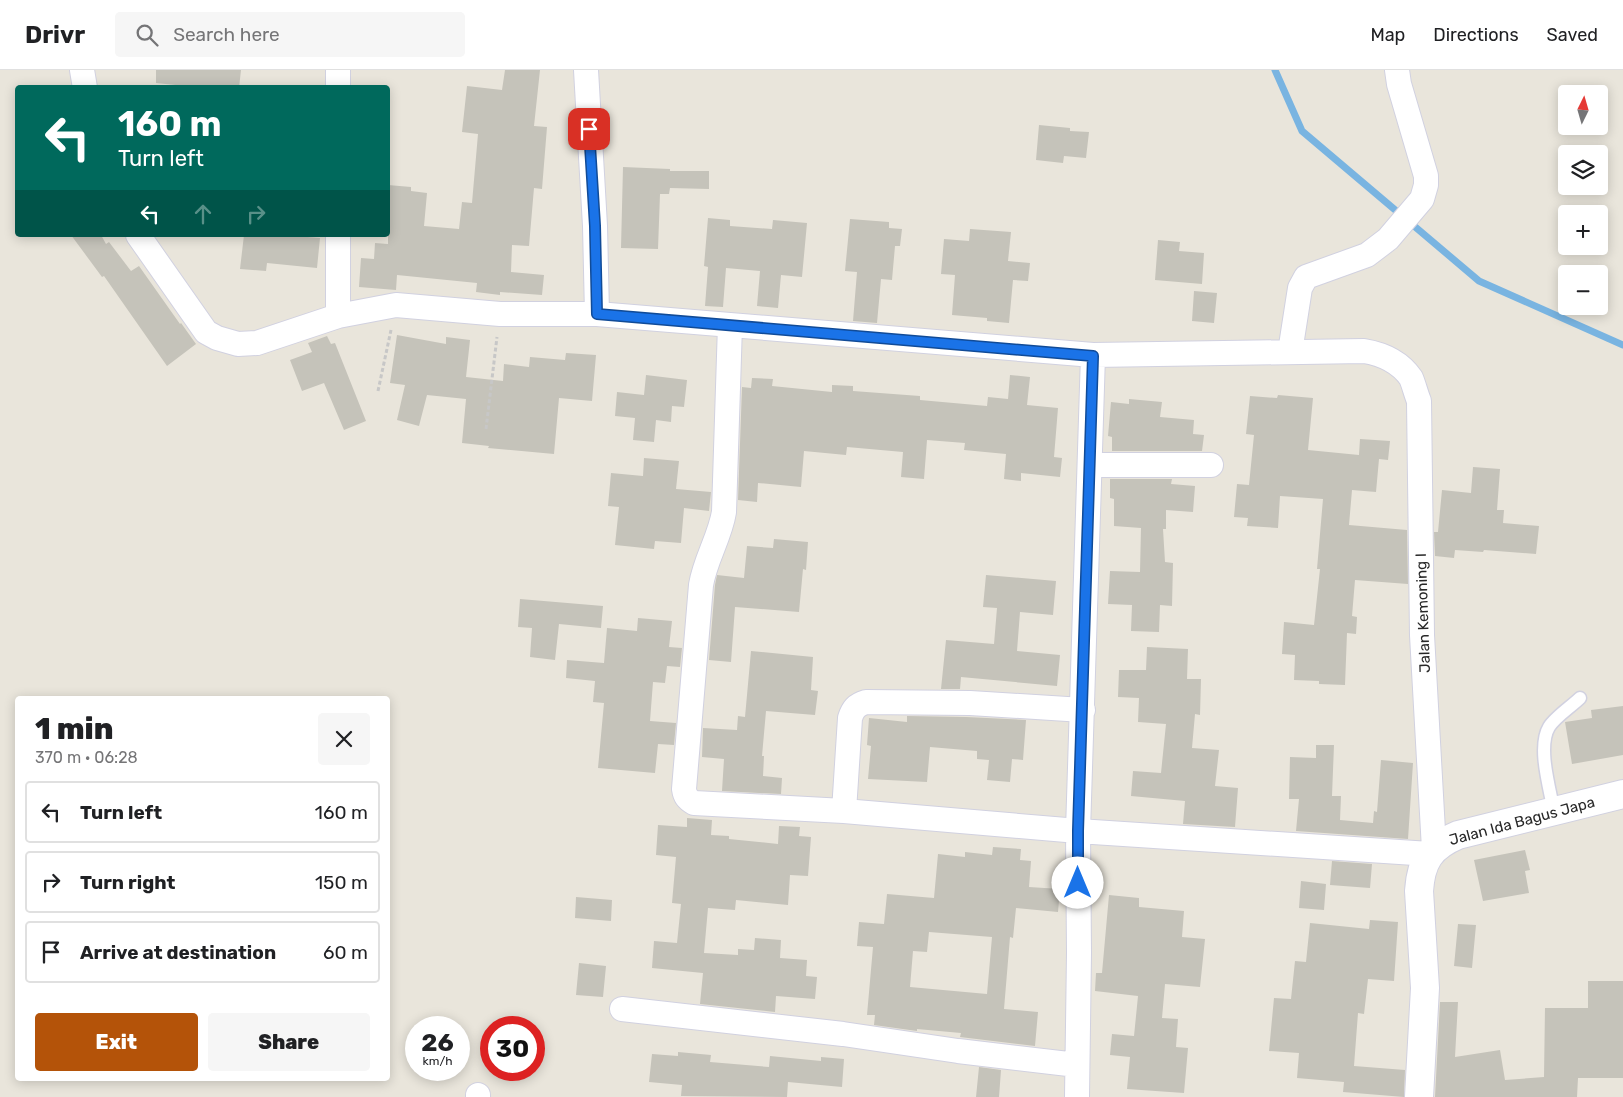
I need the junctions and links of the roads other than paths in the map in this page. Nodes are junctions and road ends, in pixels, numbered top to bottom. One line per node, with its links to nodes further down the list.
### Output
1 (82, 70): 5 (street)
2 (338, 70): 6 (street)
3 (586, 70): 9 (street)
4 (1397, 70): 12 (street)
5 (84, 85)
6 (338, 85)
7 (139, 237): 10 (street)
8 (338, 237): 10 (street)
9 (597, 314): 10 (street); 11 (street)
10 (338, 316)
11 (730, 325): 13 (street); 19 (street)
12 (1290, 352): 13 (street); 22 (street, Jalan Kemoning I)
13 (1093, 356): 14 (street)
14 (1090, 465): 15 (street); 17 (street)
15 (1211, 465)
16 (1580, 698): 20 (lane)
17 (1082, 710): 19 (street); 21 (street)
18 (1623, 794): 20 (street, Jalan Ida Bagus Japa)
19 (844, 811): 21 (street)
20 (1554, 812): 22 (street, Jalan Ida Bagus Japa)
21 (1078, 831): 22 (street); 24 (street)
22 (1432, 851): 26 (street, Jalan Ida Bagus Japa)
23 (622, 1008): 24 (street)
24 (1077, 1065): 25 (street)
25 (1077, 1097)
26 (1419, 1097)

